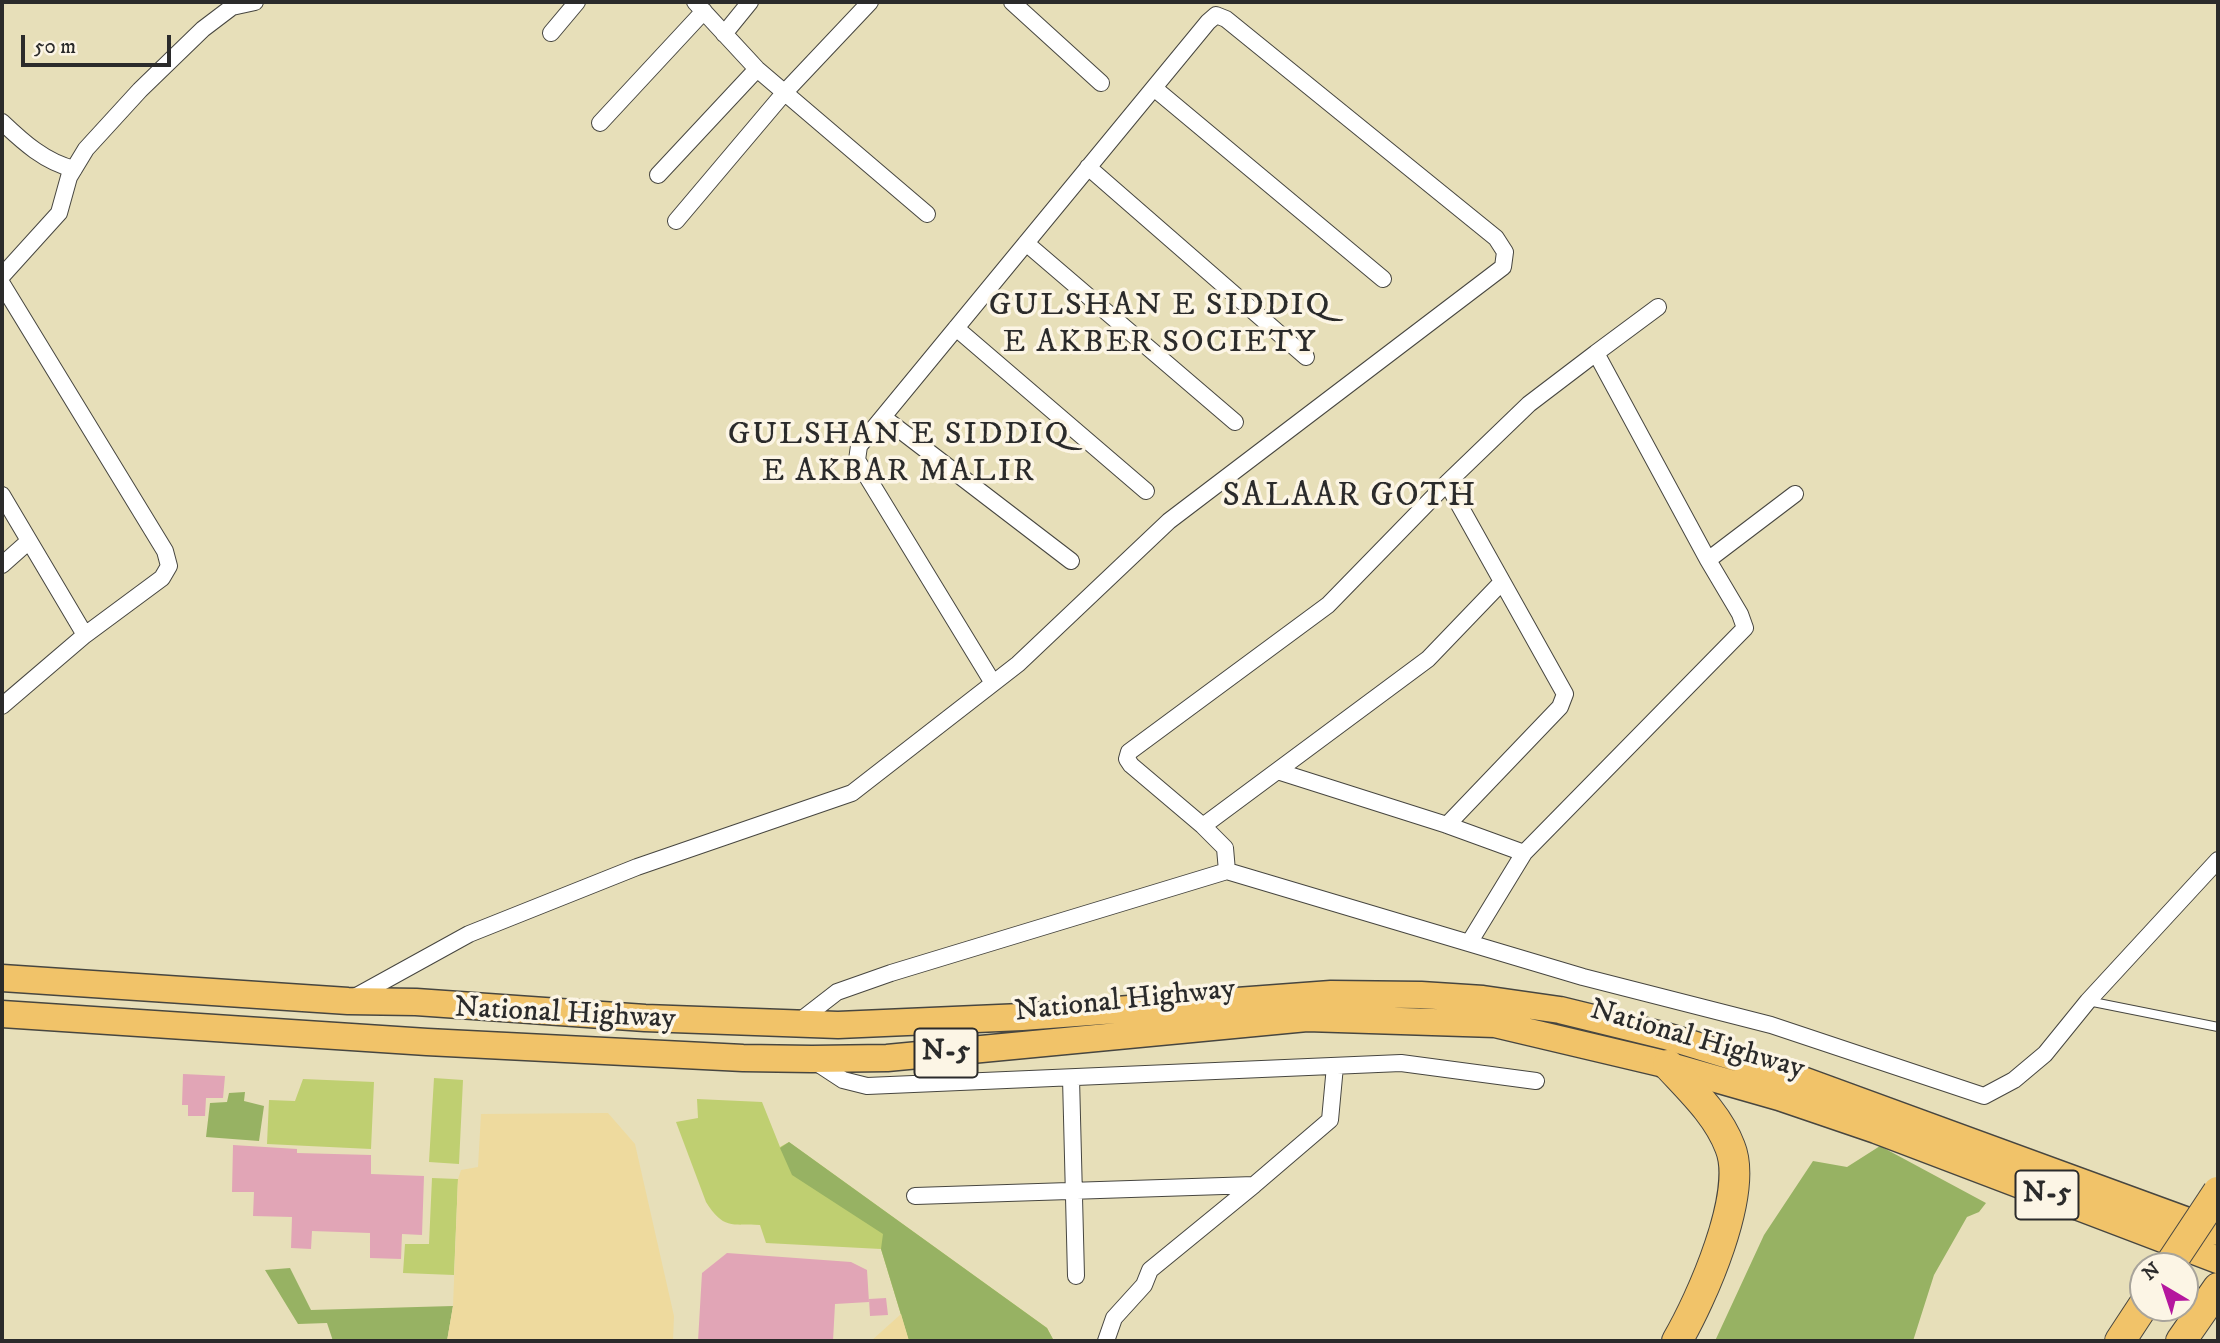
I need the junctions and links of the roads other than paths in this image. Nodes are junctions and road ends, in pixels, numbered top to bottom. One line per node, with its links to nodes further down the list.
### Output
1 (255, 2): 6 (street)
2 (577, 2): 8 (street)
3 (751, 2): 9 (street)
4 (870, 2): 13 (street)
5 (1012, 2): 11 (street)
6 (230, 5): 17 (street)
7 (699, 7): 9 (street); 15 (street)
8 (551, 33)
9 (724, 34): 10 (street)
10 (757, 69): 13 (street); 18 (street)
11 (1101, 83)
12 (1154, 88): 16 (street); 23 (street); 41 (street)
13 (785, 92): 19 (street); 20 (street)
14 (2, 122): 17 (street)
15 (600, 122)
16 (1088, 167): 21 (street); 28 (street)
17 (74, 169): 22 (street)
18 (658, 175)
19 (927, 214)
20 (676, 221)
21 (1026, 243): 26 (street); 30 (street)
22 (2, 276)
23 (1383, 279)
24 (2, 284): 40 (street)
25 (1658, 307): 27 (street)
26 (957, 328): 29 (street); 32 (street)
27 (1596, 353): 31 (street); 36 (street)
28 (1306, 357)
29 (883, 417): 37 (street); 41 (street)
30 (1235, 422)
31 (1447, 483): 39 (street); 45 (street)
32 (1146, 491)
33 (1795, 494): 36 (street)
34 (2, 495): 35 (street)
35 (29, 541): 38 (street); 40 (street)
36 (1708, 560): 46 (street)
37 (1071, 561)
38 (2, 565)
39 (1502, 582): 43 (street); 44 (street)
40 (85, 635): 42 (street)
41 (993, 683): 52 (street)
42 (2, 706)
43 (1277, 771): 44 (street); 45 (street)
44 (1447, 825): 46 (street)
45 (1203, 826): 48 (street)
46 (1524, 853): 49 (street)
47 (2218, 860): 53 (street)
48 (1227, 871): 49 (street); 55 (street)
49 (1469, 943): 53 (street)
50 (2, 978): 51 (highway, National Highway / N-5)
51 (269, 996): 52 (highway, National Highway / N-5); 57 (highway)
52 (348, 1001): 55 (highway, National Highway / N-5)
53 (2088, 1001): 56 (lane)
54 (2, 1014): 57 (highway, National Highway / N-5)
55 (796, 1024): 63 (highway, National Highway / N-5)
56 (2218, 1027)
57 (271, 1032): 58 (highway, National Highway / N-5)
58 (812, 1059): 59 (highway, National Highway / N-5); 61 (street)
59 (1668, 1065): 63 (highway, National Highway / N-5); 75 (highway)
60 (1335, 1066): 61 (street); 62 (street); 64 (street)
61 (1071, 1078): 65 (street)
62 (1536, 1081)
63 (1876, 1118): 68 (highway, National Highway / N-5); 70 (highway, National Highway / N-5)
64 (1254, 1185): 65 (street); 74 (street)
65 (1074, 1189): 67 (street); 71 (street)
66 (2218, 1192): 69 (highway, bridge)
67 (915, 1196)
68 (2218, 1232)
69 (2178, 1252)
70 (2218, 1260)
71 (1076, 1276)
72 (2218, 1288): 77 (highway)
73 (2132, 1322): 76 (highway)
74 (1106, 1341)
75 (1677, 1341)
76 (2120, 1341)
77 (2181, 1341)

